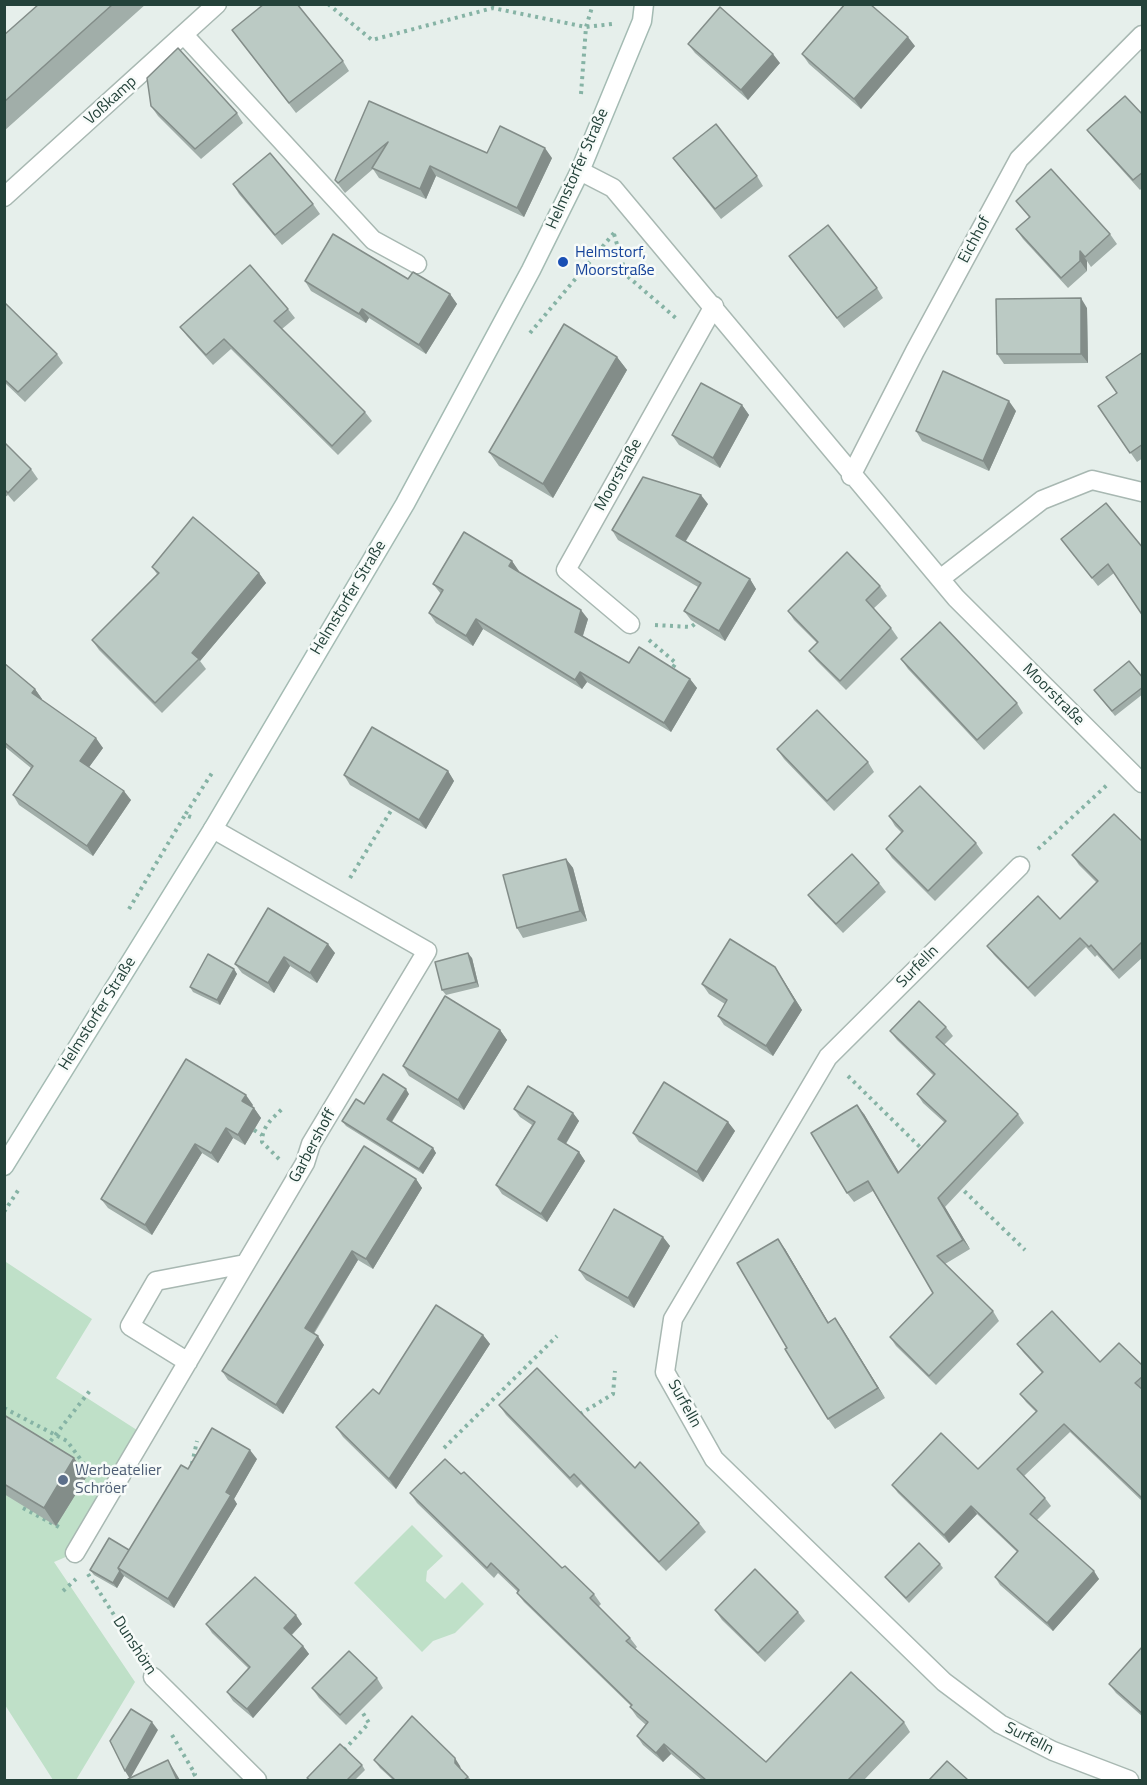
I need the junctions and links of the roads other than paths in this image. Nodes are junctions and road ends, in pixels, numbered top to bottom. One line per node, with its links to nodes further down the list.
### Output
1 (217, 4): 3 (street, Voßkamp)
2 (643, 13): 5 (street, Helmstorfer Straße)
3 (184, 35): 6 (street, Voßkamp); 7 (street)
4 (1143, 35): 9 (street, Eichhof)
5 (580, 171): 8 (street, Moorstraße); 14 (street, Helmstorfer Straße)
6 (4, 197)
7 (417, 264)
8 (714, 306): 9 (street, Moorstraße); 12 (street, Moorstraße)
9 (851, 476): 11 (street, Moorstraße)
10 (1143, 492): 11 (street)
11 (939, 579): 13 (street, Moorstraße)
12 (630, 624)
13 (1143, 783)
14 (213, 829): 16 (street, Helmstorfer Straße); 17 (street, Garbershoff)
15 (1020, 866): 22 (street, Surfelln)
16 (4, 1166)
17 (245, 1264): 18 (street, Garbershoff); 18 (street)
18 (188, 1362): 19 (street, Garbershoff)
19 (75, 1553)
20 (153, 1677): 21 (street, Dunshörn)
21 (257, 1780)
22 (1129, 1780)

